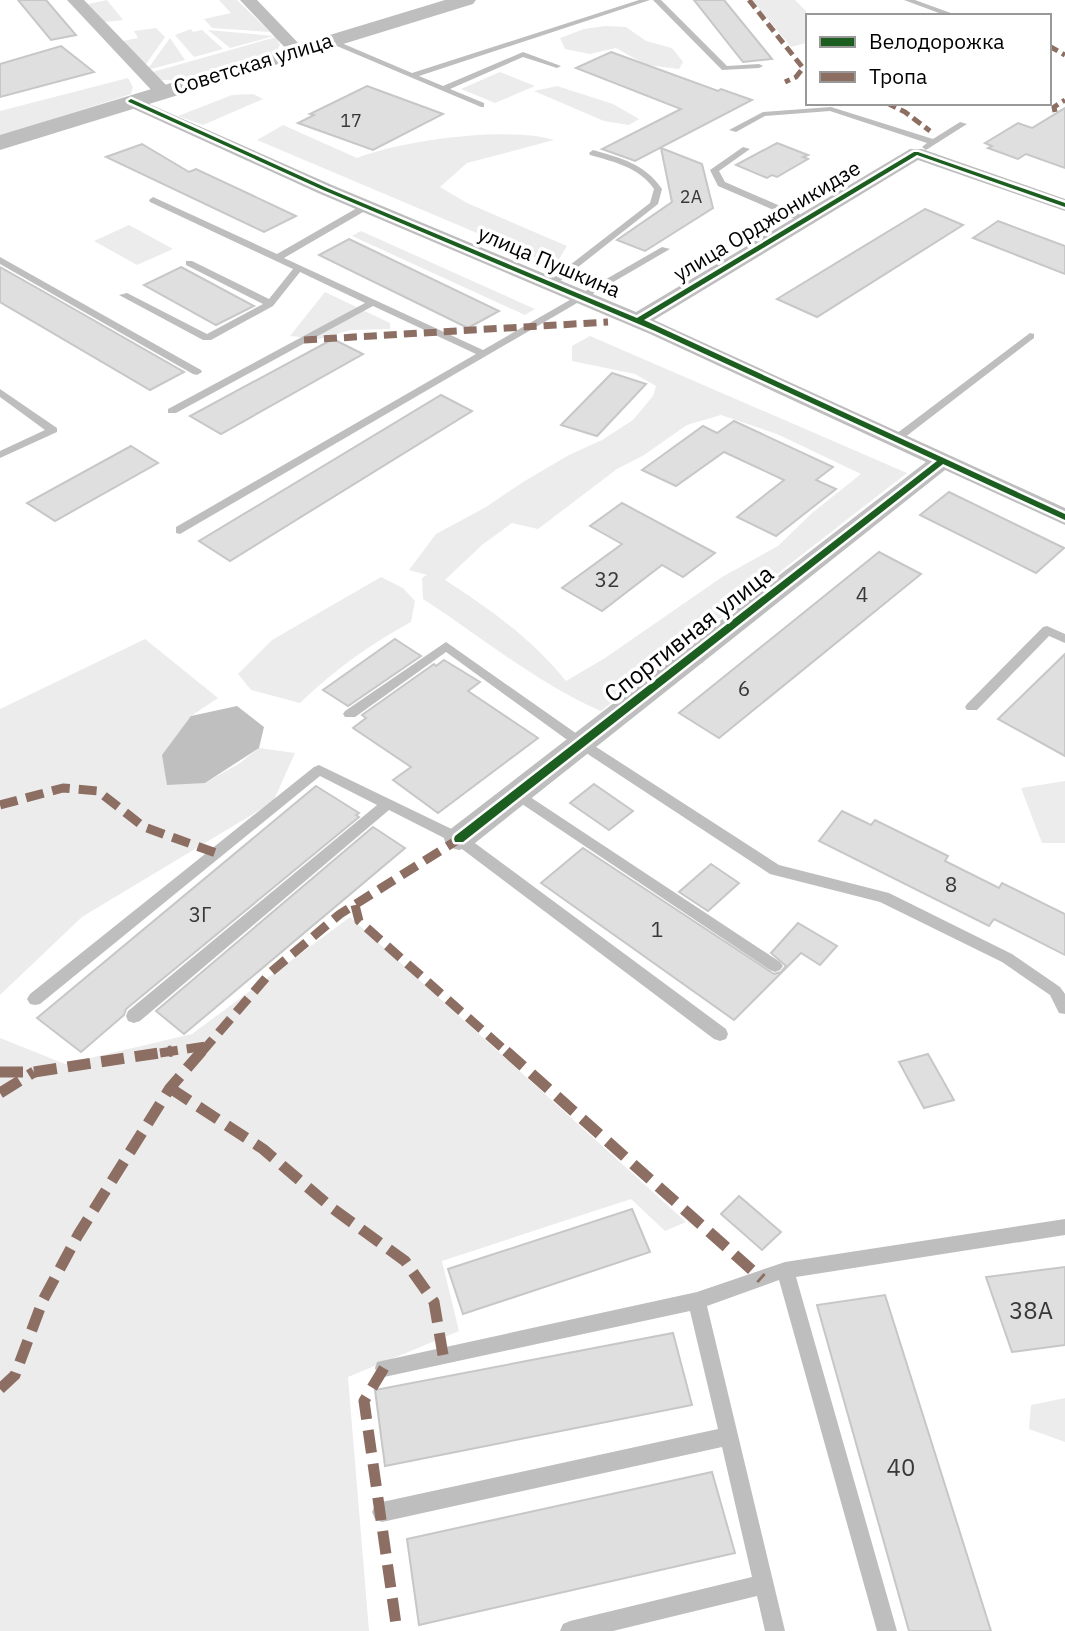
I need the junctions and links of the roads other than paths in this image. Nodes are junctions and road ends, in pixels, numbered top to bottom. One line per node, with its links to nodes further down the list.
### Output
1 (77, 0): 14 (street)
2 (248, 0): 9 (street)
3 (646, 0): 12 (lane)
4 (657, 0): 11 (lane)
5 (908, 0): 7 (lane)
6 (456, 1): 8 (main road, Советская улица)
7 (949, 14)
8 (329, 41): 9 (main road, Советская улица); 12 (lane)
9 (296, 50): 14 (main road, Советская улица)
10 (557, 66): 13 (lane)
11 (759, 66)
12 (412, 75): 13 (lane)
13 (444, 89): 16 (lane)
14 (162, 91): 15 (main road, Советская улица)
15 (131, 101): 19 (main road, Советская улица); 25 (street, улица Пушкина)
16 (481, 105)
17 (963, 124): 20 (lane)
18 (733, 130): 20 (lane)
19 (0, 143)
20 (924, 148): 24 (street); 26 (street, улица Орджоникидзе)
21 (746, 149): 26 (lane)
22 (593, 153): 32 (lane)
23 (153, 200): 28 (lane)
24 (1065, 205)
25 (367, 206): 28 (lane); 32 (street, улица Пушкина)
26 (807, 221): 37 (street, улица Орджоникидзе)
27 (665, 249): 34 (lane)
28 (277, 258): 31 (lane)
29 (0, 260): 40 (lane)
30 (189, 263): 36 (lane)
31 (299, 268): 35 (lane); 36 (lane)
32 (551, 284): 34 (street, улица Пушкина)
33 (124, 295): 36 (lane)
34 (583, 298): 37 (street, улица Пушкина); 39 (lane)
35 (372, 303): 39 (lane); 42 (lane)
36 (270, 304)
37 (637, 321): 43 (street, улица Пушкина)
38 (1030, 336): 43 (lane)
39 (483, 354): 47 (lane)
40 (197, 372)
41 (0, 393): 44 (lane)
42 (172, 411)
43 (896, 439): 45 (street, улица Пушкина)
44 (0, 455)
45 (943, 460): 46 (street, улица Пушкина); 51 (street, Спортивная улица)
46 (1065, 516)
47 (180, 530)
48 (1065, 639): 49 (lane)
49 (972, 707)
50 (350, 714): 51 (lane)
51 (582, 744): 52 (street, Спортивная улица); 57 (lane)
52 (518, 794): 54 (street, Спортивная улица); 55 (lane)
53 (387, 804): 54 (lane); 56 (lane); 58 (lane)
54 (459, 839): 59 (lane)
55 (775, 966)
56 (35, 999)
57 (1065, 1008)
58 (134, 1016)
59 (720, 1034)
60 (1065, 1227): 61 (lane)
61 (785, 1270): 62 (lane); 69 (lane)
62 (697, 1301): 63 (lane); 64 (lane)
63 (384, 1368)
64 (729, 1436): 65 (lane); 66 (lane)
65 (382, 1513)
66 (764, 1584): 67 (lane); 68 (lane)
67 (570, 1631)
68 (775, 1631)
69 (887, 1631)

